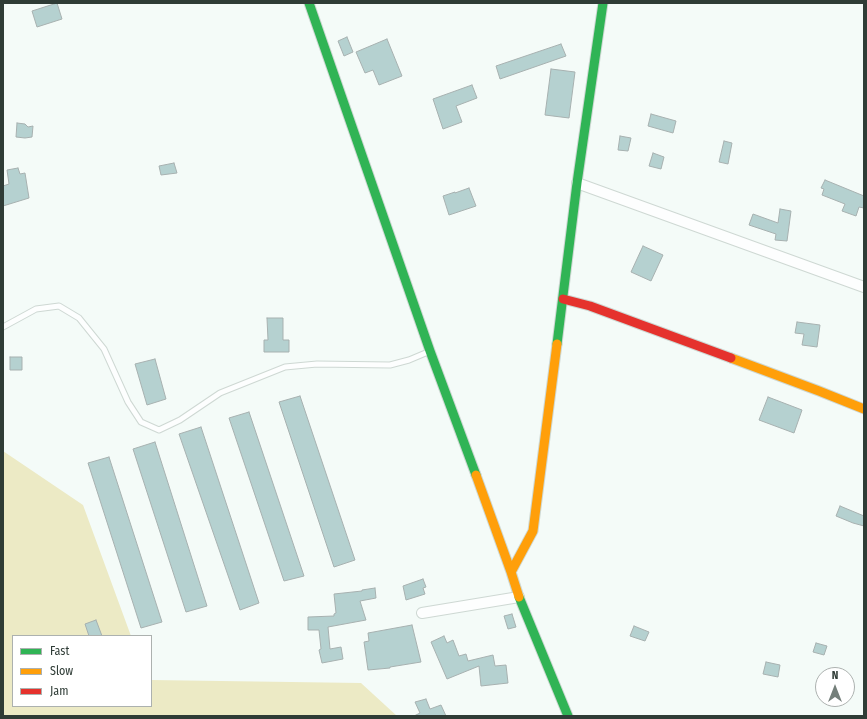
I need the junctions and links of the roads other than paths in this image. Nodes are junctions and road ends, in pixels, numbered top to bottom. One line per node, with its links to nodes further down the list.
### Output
1 (309, 3): 7 (street)
2 (603, 3): 3 (street)
3 (577, 183): 4 (street); 5 (street)
4 (864, 286)
5 (563, 299): 8 (street); 9 (street)
6 (3, 326): 7 (lane)
7 (430, 351): 9 (street)
8 (864, 409)
9 (510, 572): 10 (street)
10 (519, 597): 11 (street); 12 (street)
11 (422, 613)
12 (568, 716)

